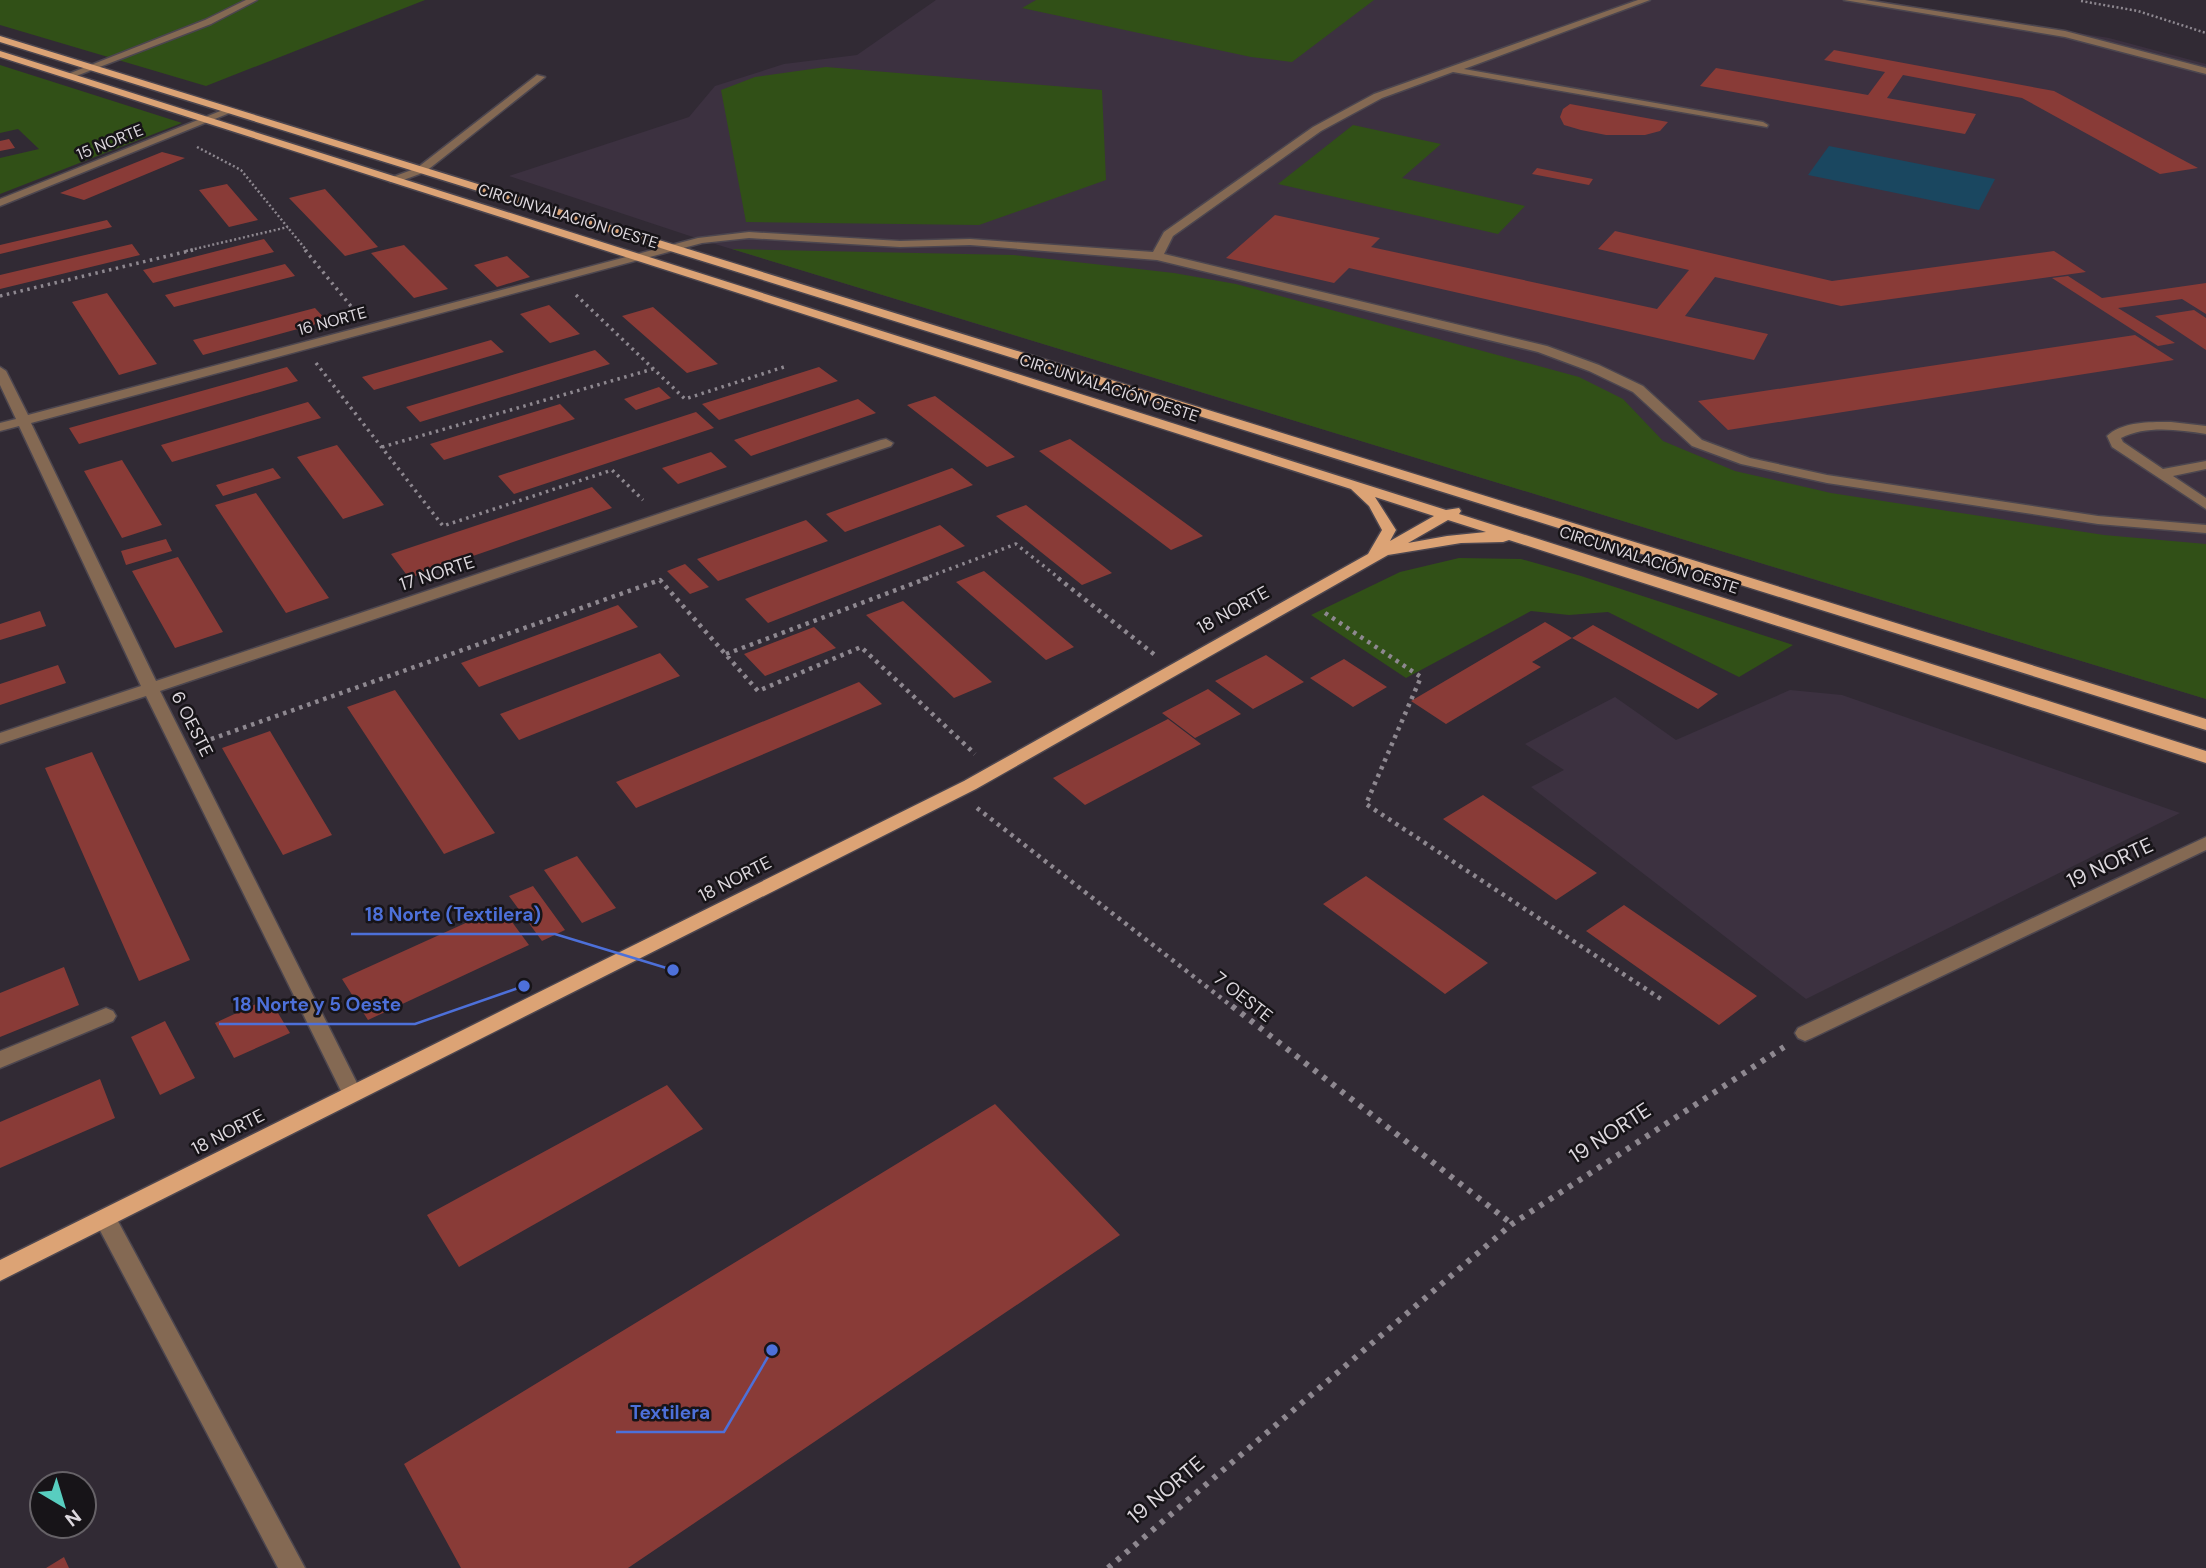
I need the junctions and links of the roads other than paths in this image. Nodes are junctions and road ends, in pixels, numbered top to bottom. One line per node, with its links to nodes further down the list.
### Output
1 (253, 0): 6 (street)
2 (1646, 0): 7 (street)
3 (1848, 0): 8 (street)
4 (0, 38): 6 (main road, CIRCUNVALACIÓN OESTE)
5 (0, 54): 9 (main road, CIRCUNVALACIÓN OESTE)
6 (91, 67): 9 (street); 11 (main road, CIRCUNVALACIÓN OESTE)
7 (1452, 69): 13 (street); 18 (street)
8 (2206, 71)
9 (68, 76): 12 (main road, CIRCUNVALACIÓN OESTE)
10 (540, 77): 14 (street)
11 (232, 110): 12 (street, 15 NORTE); 14 (main road, CIRCUNVALACIÓN OESTE)
12 (206, 121): 15 (main road, CIRCUNVALACIÓN OESTE); 16 (street, 15 NORTE)
13 (1763, 125)
14 (421, 170): 15 (street); 17 (main road, CIRCUNVALACIÓN OESTE)
15 (394, 180): 19 (main road, CIRCUNVALACIÓN OESTE)
16 (0, 203)
17 (672, 248): 18 (street, 16 NORTE); 19 (street, 16 NORTE); 28 (main road, CIRCUNVALACIÓN OESTE)
18 (1157, 256): 31 (street, 16 NORTE)
19 (640, 257): 21 (street, 16 NORTE); 27 (main road, CIRCUNVALACIÓN OESTE)
20 (0, 371): 21 (street, 6 OESTE)
21 (23, 421): 22 (street, 16 NORTE); 34 (street, 6 OESTE)
22 (0, 427)
23 (2206, 430): 26 (street)
24 (886, 443): 34 (street, 17 NORTE)
25 (2206, 465): 26 (street)
26 (2161, 474): 29 (street)
27 (1347, 482): 30 (main road, CIRCUNVALACIÓN OESTE); 33 (main road)
28 (1476, 498): 30 (main road, 18 NORTE); 35 (main road, CIRCUNVALACIÓN OESTE)
29 (2206, 505)
30 (1448, 514): 32 (main road, CIRCUNVALACIÓN OESTE); 33 (main road, 18 NORTE)
31 (2206, 529)
32 (1539, 543): 33 (main road); 37 (main road, CIRCUNVALACIÓN OESTE)
33 (1375, 554): 42 (main road, 18 NORTE)
34 (151, 689): 36 (street, 17 NORTE); 42 (street, 6 OESTE)
35 (2206, 725)
36 (0, 739)
37 (2206, 757)
38 (2206, 843): 40 (street, 19 NORTE)
39 (106, 1016): 41 (street)
40 (1805, 1033)
41 (0, 1060)
42 (352, 1094): 43 (main road, 18 NORTE)
43 (104, 1219): 44 (main road, 18 NORTE); 45 (street)
44 (0, 1271)
45 (292, 1568)

